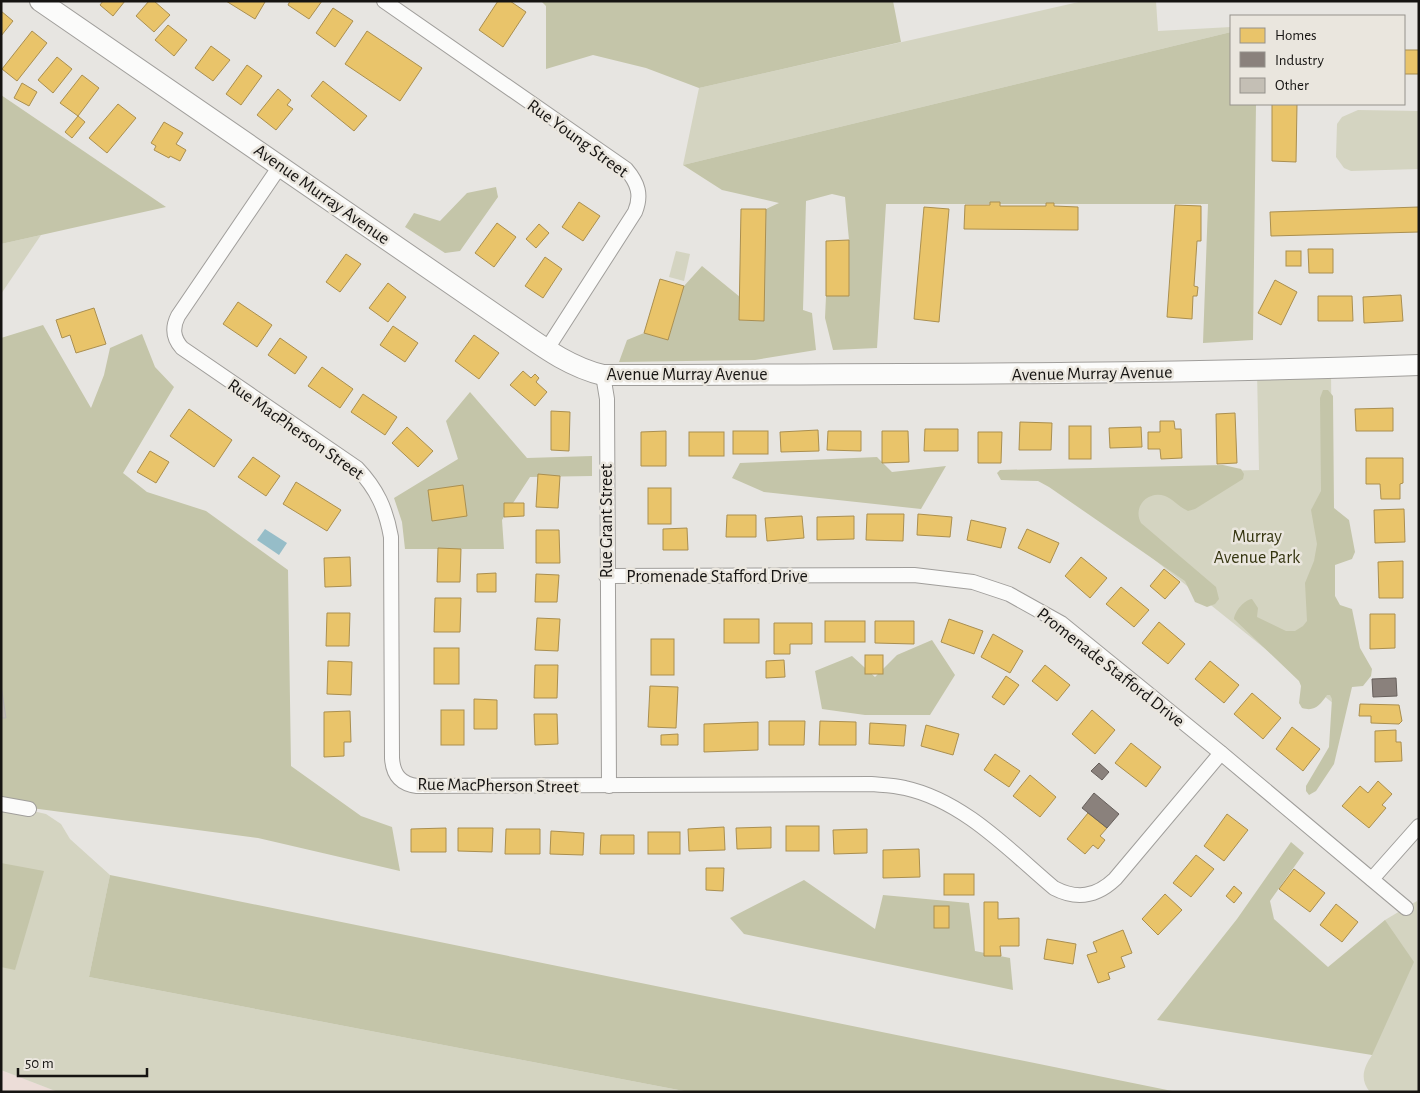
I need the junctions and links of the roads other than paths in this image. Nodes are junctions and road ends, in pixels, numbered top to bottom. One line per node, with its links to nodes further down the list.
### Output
1 (40, 1): 3 (street, Avenue Murray Avenue)
2 (384, 1): 4 (street, Rue Young Street)
3 (280, 166): 4 (street, Avenue Murray Avenue); 9 (street, Rue MacPherson Street)
4 (547, 349): 6 (street, Avenue Murray Avenue)
5 (1419, 365): 6 (street, Avenue Murray Avenue)
6 (603, 375): 7 (street, Rue Grant Street)
7 (606, 576): 8 (street, Promenade Stafford Drive); 9 (street, Rue Grant Street)
8 (1221, 753): 9 (street, Rue MacPherson Street); 13 (street, Promenade Stafford Drive)
9 (609, 786)
10 (1, 804): 11 (street)
11 (29, 809)
12 (1419, 826): 13 (street)
13 (1372, 879): 14 (street, Promenade Stafford Drive)
14 (1406, 908)

